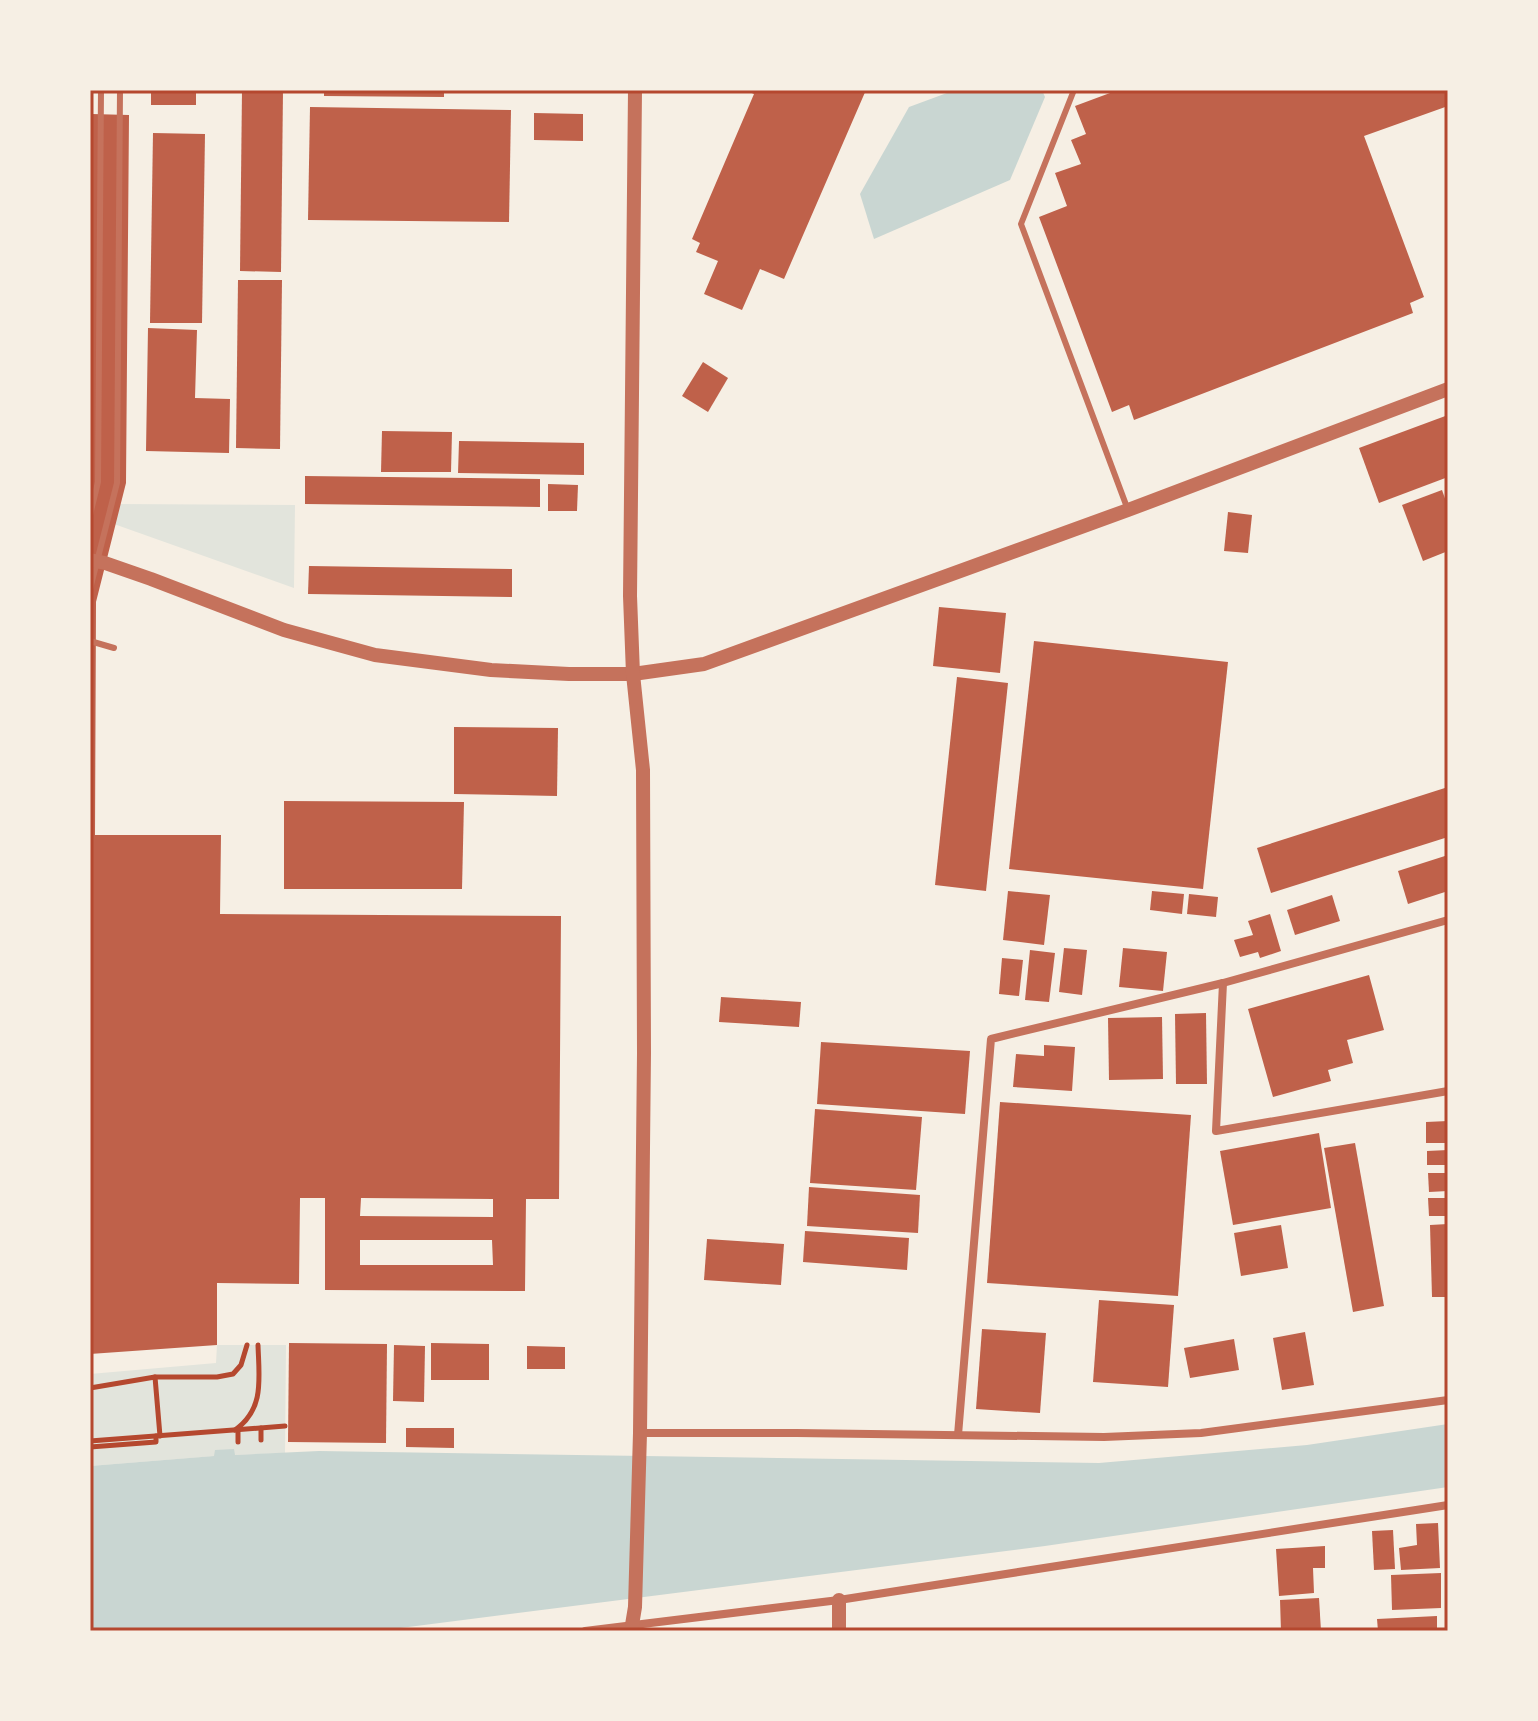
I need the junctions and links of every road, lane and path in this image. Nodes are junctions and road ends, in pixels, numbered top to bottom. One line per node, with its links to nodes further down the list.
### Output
1 (101, 90): 7 (lane)
2 (120, 90): 9 (lane)
3 (635, 90): 12 (street)
4 (1074, 90): 6 (lane)
5 (1448, 389): 6 (street)
6 (1128, 510): 12 (street)
7 (90, 515)
8 (90, 560): 12 (street)
9 (90, 589)
10 (90, 641): 11 (lane)
11 (114, 648)
12 (633, 674): 24 (street)
13 (1448, 920): 14 (street)
14 (1223, 983): 15 (street); 25 (street)
15 (1448, 1091)
16 (247, 1345): 18 (path)
17 (258, 1345): 23 (path)
18 (155, 1377): 19 (path); 26 (path)
19 (90, 1388)
20 (1448, 1400): 25 (street)
21 (285, 1426): 22 (path)
22 (261, 1428): 23 (path); 27 (path)
23 (236, 1430): 26 (path); 28 (path)
24 (640, 1433): 25 (street); 32 (street)
25 (958, 1435)
26 (158, 1436): 29 (path)
27 (261, 1440)
28 (238, 1442)
29 (90, 1444)
30 (1448, 1505): 31 (street)
31 (839, 1600): 32 (street); 34 (street)
32 (632, 1625): 33 (street)
33 (585, 1631)
34 (839, 1631)

